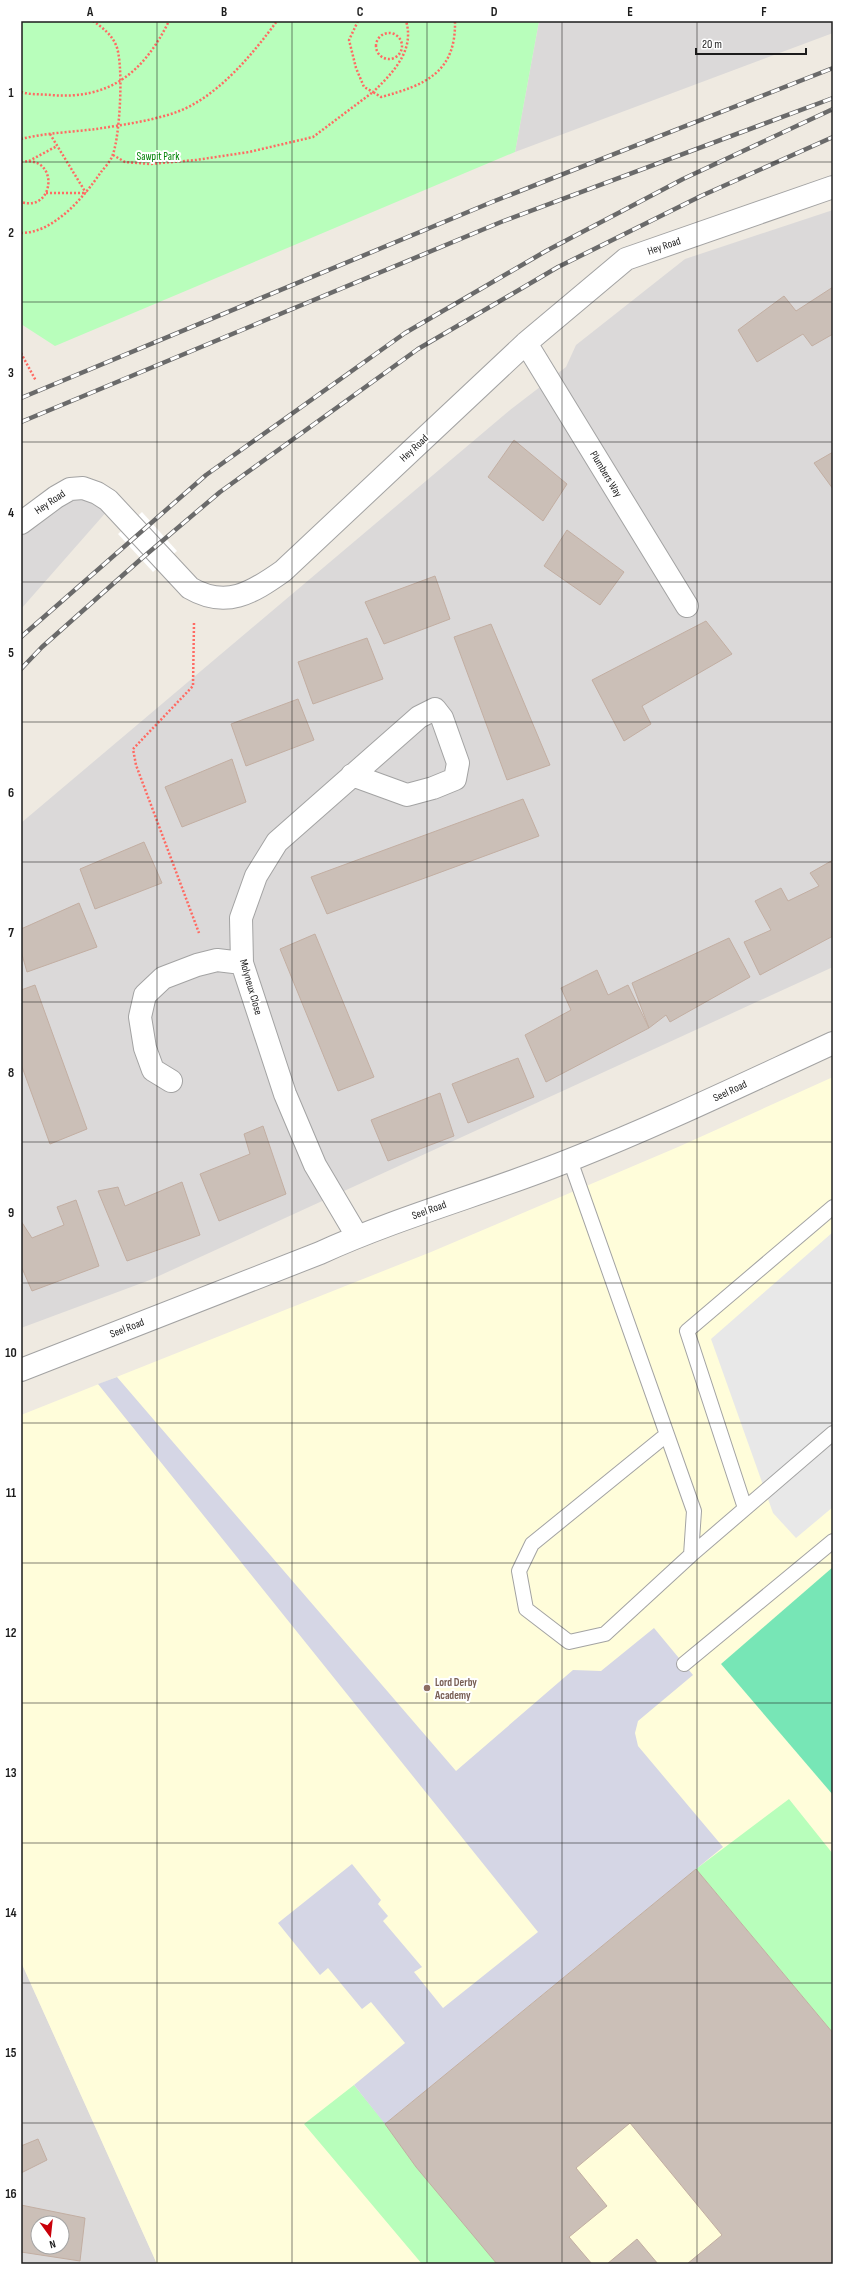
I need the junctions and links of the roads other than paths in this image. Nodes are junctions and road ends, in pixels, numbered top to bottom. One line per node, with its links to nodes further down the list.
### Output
1 (833, 187): 2 (street, Hey Road)
2 (526, 343): 3 (street, Hey Road); 4 (street, Plumbers Way)
3 (21, 523)
4 (687, 606)
5 (352, 775): 5 (street, Molyneux Close); 6 (street, Molyneux Close)
6 (242, 963): 8 (street); 11 (street, Molyneux Close)
7 (833, 1043): 9 (street, Seel Road)
8 (171, 1081)
9 (570, 1160): 11 (street, Seel Road); 14 (lane)
10 (833, 1207): 15 (lane)
11 (357, 1236): 12 (street, Seel Road)
12 (21, 1370)
13 (833, 1433): 15 (lane)
14 (665, 1436): 17 (lane); 17 (lane)
15 (745, 1508): 17 (lane)
16 (833, 1541): 18 (lane)
17 (691, 1554)
18 (684, 1664)

